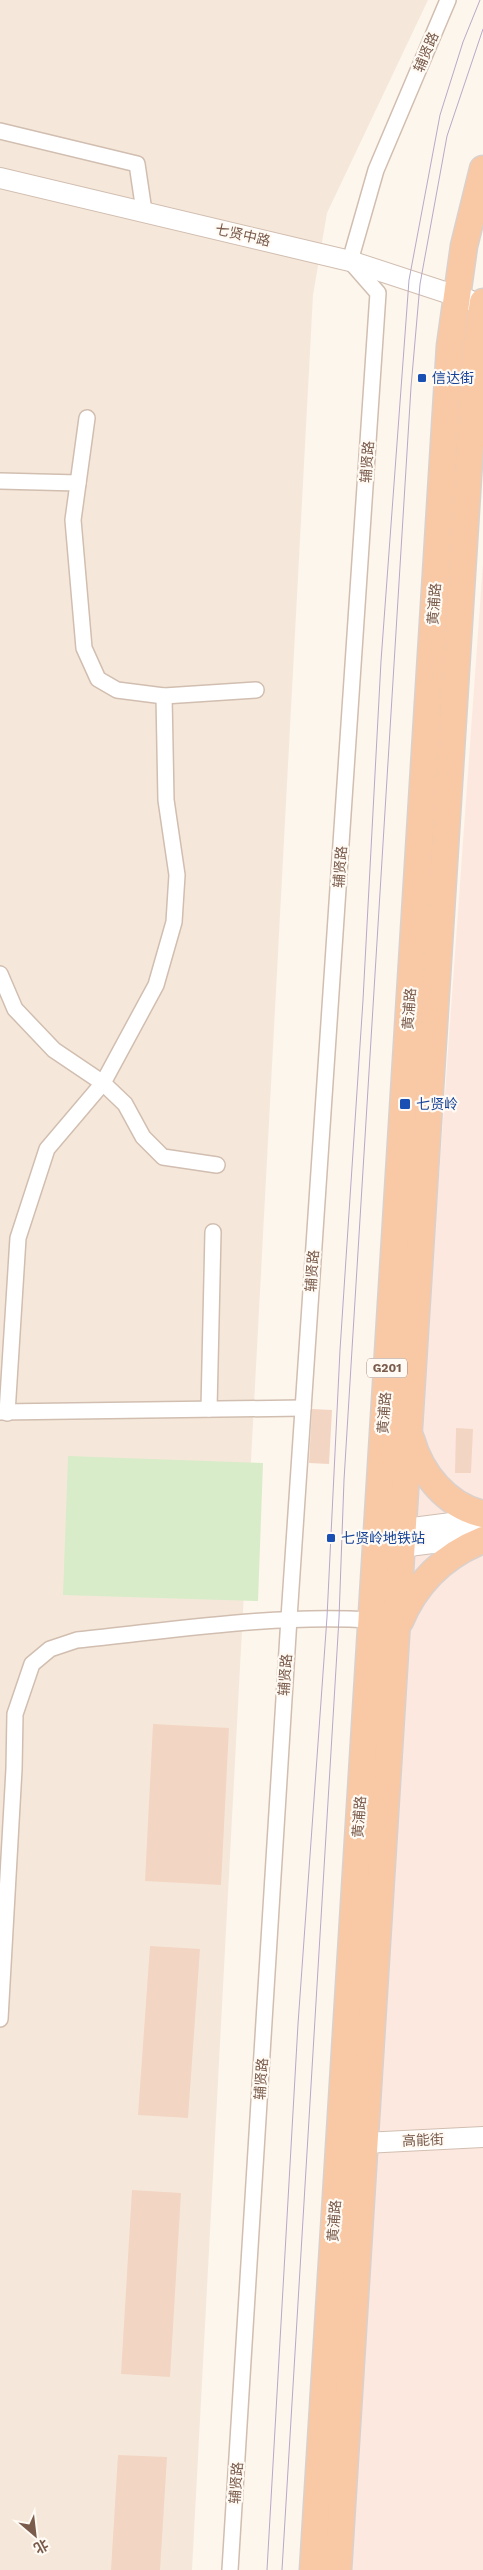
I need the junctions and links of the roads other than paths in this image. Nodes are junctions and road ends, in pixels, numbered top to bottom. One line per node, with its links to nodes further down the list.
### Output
1 (448, 0): 6 (street, 辅贤路)
2 (0, 131): 5 (street)
3 (483, 169): 7 (highway, 黄浦路 / G201)
4 (0, 178): 5 (street, 七贤中路)
5 (144, 211): 6 (street, 七贤中路)
6 (350, 261): 7 (street, 七贤中路); 18 (street, 辅贤路)
7 (457, 296): 8 (street, 七贤中路); 24 (highway, 黄浦路 / G201)
8 (483, 303): 21 (highway, 黄浦路 / G201)
9 (87, 418): 11 (street)
10 (0, 481): 11 (street)
11 (78, 483): 13 (street)
12 (256, 690): 13 (street)
13 (164, 696): 15 (street)
14 (0, 974): 15 (street)
15 (104, 1083): 16 (street); 20 (street)
16 (217, 1165)
17 (213, 1232): 19 (street)
18 (303, 1408): 19 (street); 27 (street, 辅贤路)
19 (209, 1409): 20 (street)
20 (3, 1412)
21 (408, 1432): 22 (highway); 25 (highway, 黄浦路 / G201)
22 (483, 1514)
23 (483, 1519): 25 (street)
24 (377, 1532): 25 (street); 28 (highway, 黄浦路 / G201)
25 (402, 1538): 26 (street); 29 (highway, 黄浦路 / G201)
26 (483, 1538): 29 (highway)
27 (289, 1618): 28 (street); 30 (street); 33 (street, 辅贤路)
28 (371, 1620): 34 (highway, 黄浦路 / G201)
29 (396, 1631): 32 (highway, 黄浦路 / G201)
30 (0, 2019)
31 (483, 2137): 32 (street, 高能街)
32 (364, 2143): 35 (highway, 黄浦路 / G201)
33 (230, 2570)
34 (313, 2570)
35 (338, 2570)

